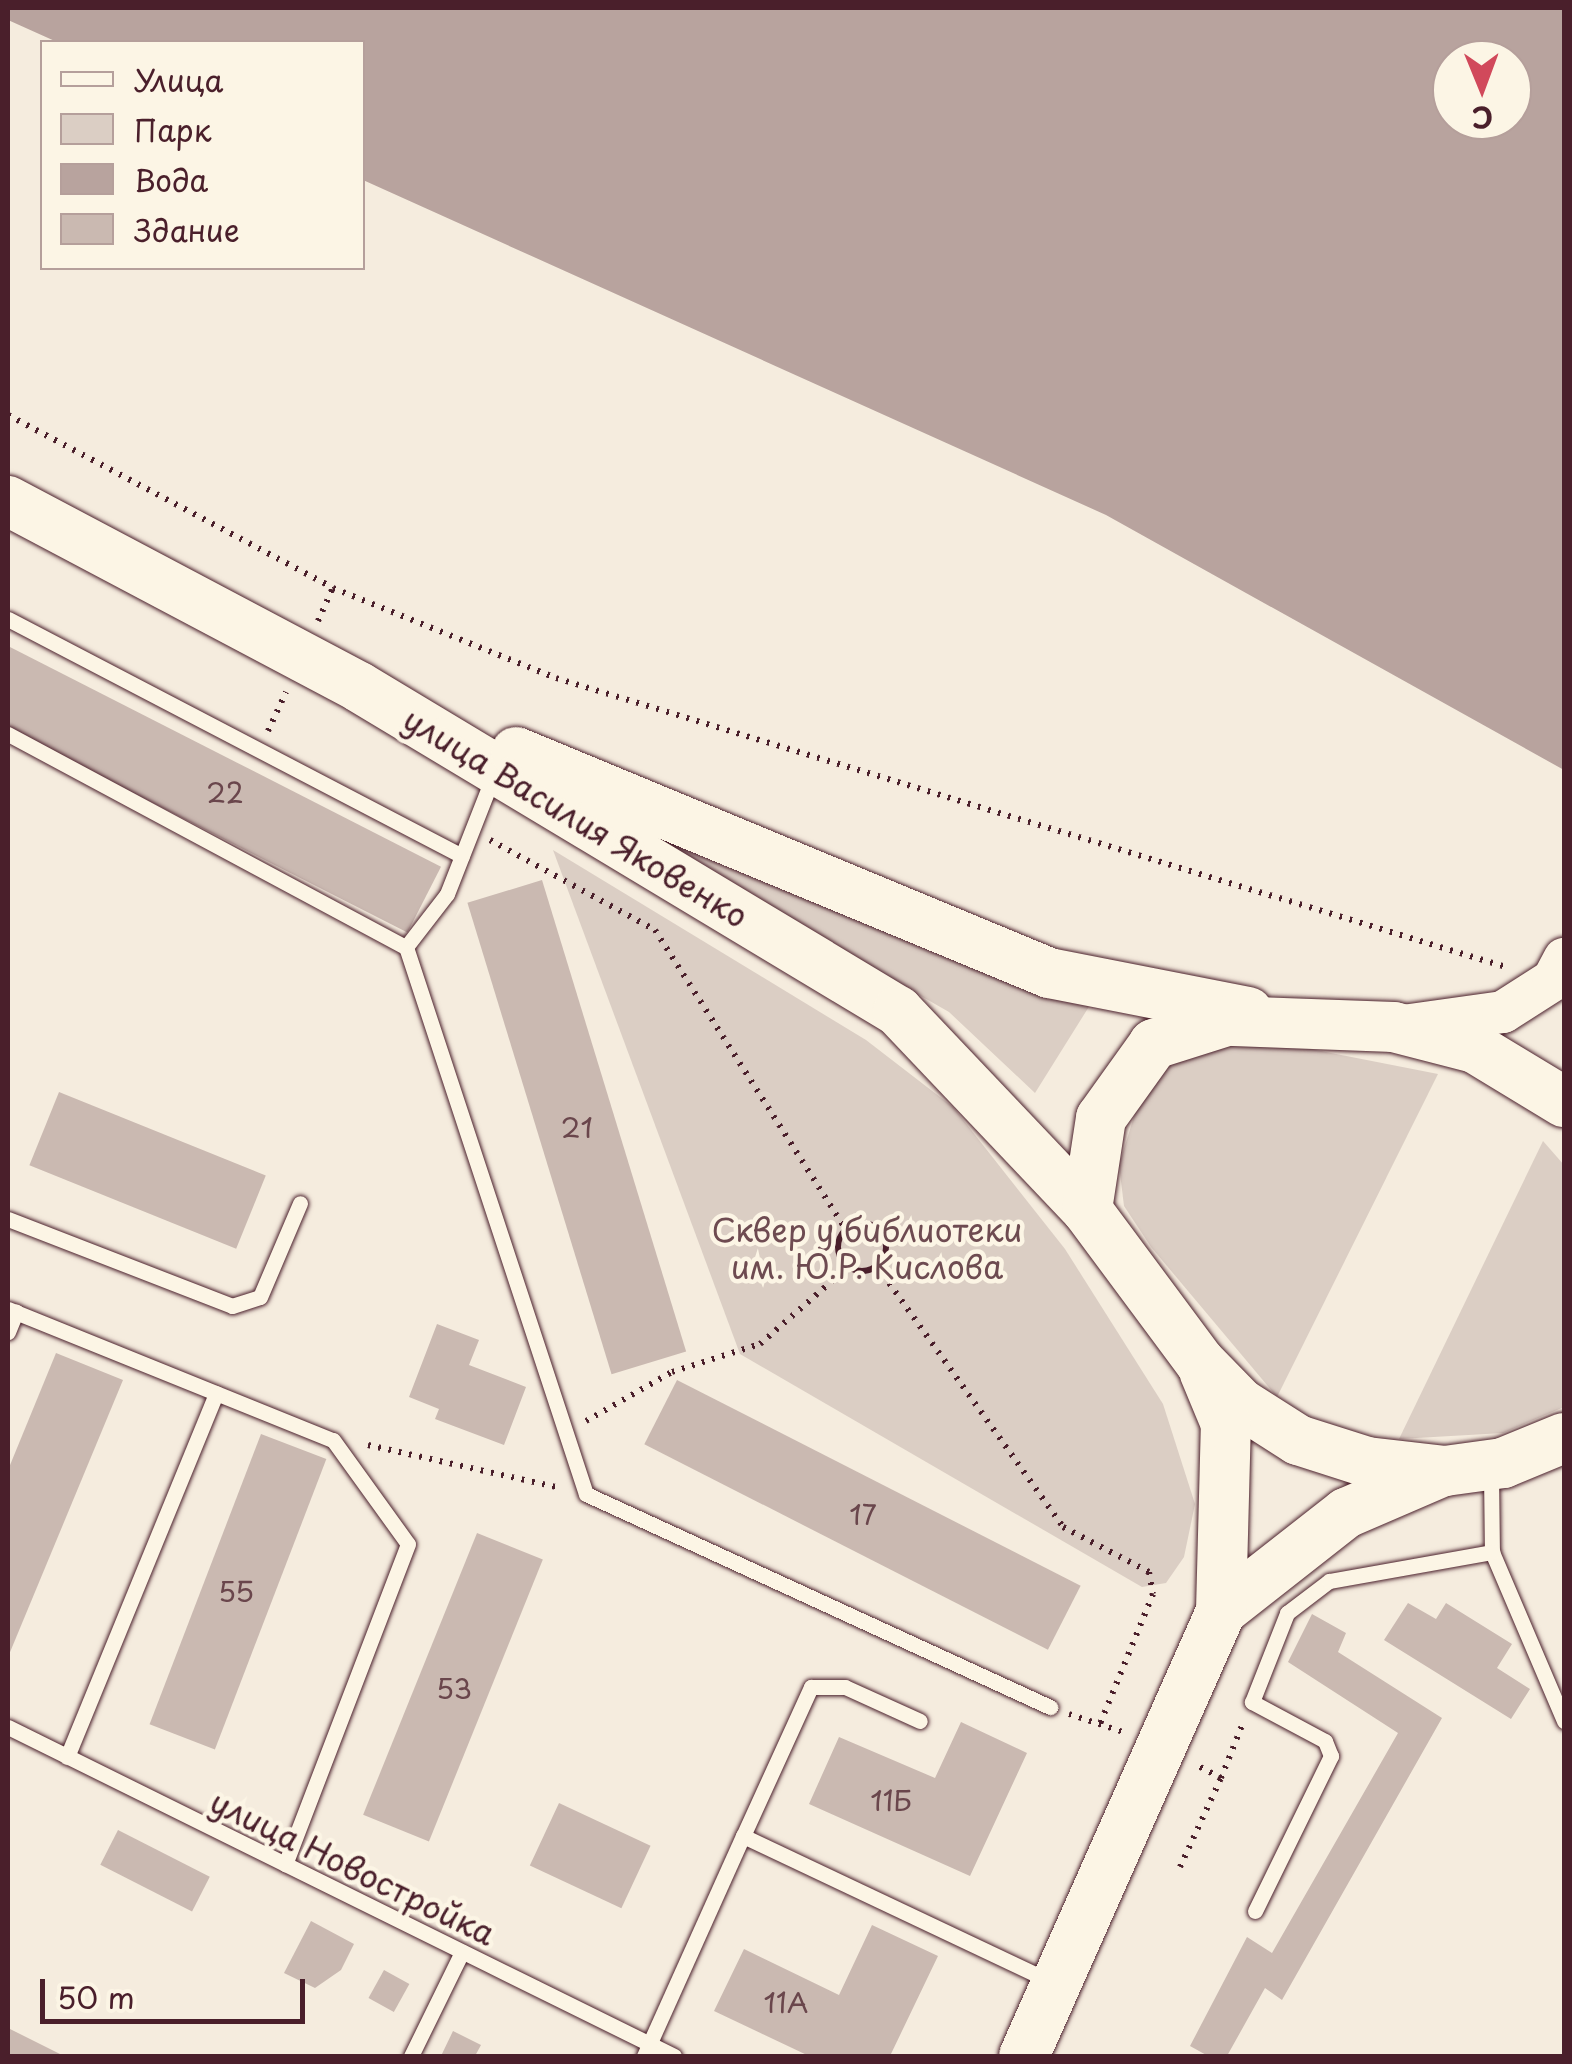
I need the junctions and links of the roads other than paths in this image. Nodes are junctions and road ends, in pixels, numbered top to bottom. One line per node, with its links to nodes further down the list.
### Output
1 (8, 501): 3 (main road, улица Василия Яковенко)
2 (8, 619): 6 (lane)
3 (359, 686): 5 (main road, улица Василия Яковенко); 9 (main road)
4 (8, 734): 7 (lane)
5 (496, 769): 6 (lane); 13 (main road, улица Василия Яковенко)
6 (462, 856): 7 (lane)
7 (406, 947): 23 (lane)
8 (1558, 969): 10 (main road)
9 (1312, 1024): 10 (main road); 13 (main road)
10 (1394, 1027): 11 (main road)
11 (1564, 1102)
12 (300, 1203): 14 (lane)
13 (1087, 1210): 17 (main road, улица Василия Яковенко)
14 (8, 1219)
15 (12, 1310): 16 (lane); 18 (lane)
16 (8, 1332)
17 (1200, 1362): 20 (main road); 22 (main road)
18 (216, 1394): 27 (lane); 29 (lane)
19 (1564, 1438): 20 (main road)
20 (1468, 1468): 21 (lane); 22 (main road)
21 (1492, 1552): 25 (lane); 30 (lane)
22 (1221, 1611): 32 (main road)
23 (1050, 1708)
24 (920, 1721): 28 (lane)
25 (1564, 1721)
26 (8, 1728): 27 (lane, улица Новостройка)
27 (66, 1756): 29 (lane, улица Новостройка)
28 (742, 1836): 32 (lane); 33 (lane)
29 (285, 1864): 31 (lane, улица Новостройка)
30 (1255, 1911)
31 (462, 1952): 33 (lane, улица Новостройка); 34 (lane)
32 (1054, 1982): 36 (main road)
33 (646, 2050): 35 (lane, улица Новостройка)
34 (411, 2056)
35 (674, 2056)
36 (1024, 2056)

